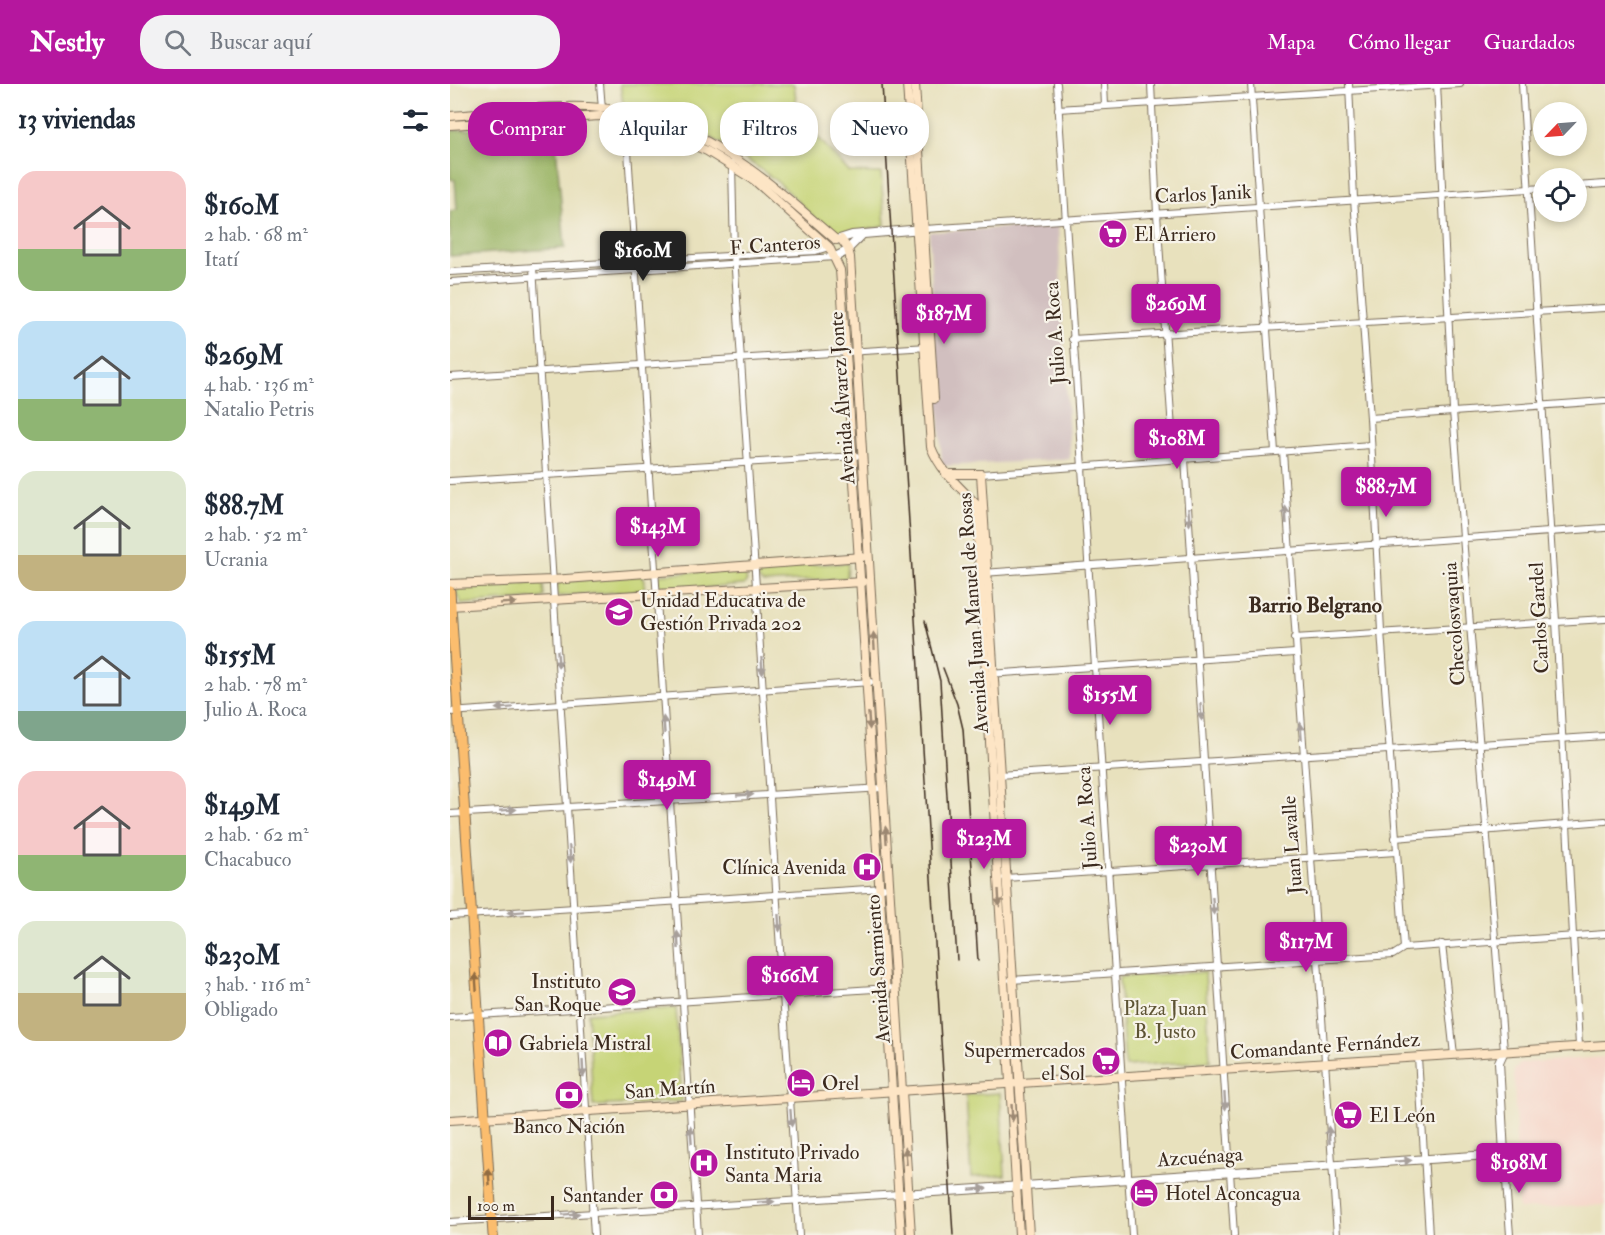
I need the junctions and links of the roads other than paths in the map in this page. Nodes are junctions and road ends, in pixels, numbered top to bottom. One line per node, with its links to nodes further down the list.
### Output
1 (600, 84): 13 (street)
2 (907, 84): 33 (main road)
3 (915, 84): 33 (main road)
4 (1057, 84): 16 (street, Julio A. Roca)
5 (1104, 84): 15 (street)
6 (1151, 84): 14 (street)
7 (1251, 84): 12 (street)
8 (1460, 84): 10 (street)
9 (1522, 84): 26 (street, Carlos Gardel)
10 (1437, 85): 11 (street); 28 (street, Checolosvaquia)
11 (1349, 87): 12 (street); 29 (street)
12 (1252, 97): 14 (street); 30 (street)
13 (601, 102)
14 (1152, 103): 15 (street); 31 (street)
15 (1105, 106): 16 (street)
16 (1058, 109): 32 (street, Julio A. Roca)
17 (599, 112): 19 (main road)
18 (599, 112): 20 (main road)
19 (450, 116)
20 (450, 125)
21 (708, 146): 23 (main road)
22 (628, 156): 40 (street)
23 (734, 161): 35 (main road); 36 (main road, Avenida Álvarez Jonte); 38 (street)
24 (1605, 184): 25 (street)
25 (1587, 185)
26 (1528, 189): 27 (street, Carlos Janik); 28 (street, Carlos Janik); 48 (street, Carlos Gardel)
27 (1533, 189)
28 (1442, 194): 29 (street, Carlos Janik); 49 (street, Checolosvaquia)
29 (1354, 200): 30 (street, Carlos Janik); 50 (street)
30 (1259, 208): 31 (street, Carlos Janik); 51 (street)
31 (1156, 213): 32 (street, Carlos Janik); 52 (street)
32 (1064, 219): 33 (street, Carlos Janik); 53 (street, Julio A. Roca)
33 (921, 229): 34 (street, Carlos Janik); 54 (main road)
34 (865, 235): 35 (street, Carlos Janik); 37 (street)
35 (838, 240): 36 (street, F. Canteros); 37 (main road)
36 (829, 247): 38 (street, F. Canteros); 39 (main road, Avenida Álvarez Jonte)
37 (848, 249): 39 (street, F. Canteros); 56 (main road, Avenida Álvarez Jonte)
38 (734, 255): 40 (street, F. Canteros); 41 (street)
39 (835, 257): 41 (street, F. Canteros); 55 (main road, Avenida Álvarez Jonte)
40 (634, 261): 42 (street, F. Canteros); 43 (street)
41 (735, 264): 43 (street, F. Canteros); 57 (street)
42 (533, 267): 44 (street, F. Canteros); 45 (street)
43 (635, 271): 45 (street, F. Canteros); 58 (street)
44 (450, 272)
45 (534, 277): 46 (street, F. Canteros); 59 (street)
46 (450, 282)
47 (1605, 308): 48 (street)
48 (1536, 311): 49 (street); 62 (street, Carlos Gardel)
49 (1449, 316): 50 (street); 63 (street, Checolosvaquia)
50 (1363, 321): 51 (street); 64 (street)
51 (1269, 329): 52 (street); 67 (street)
52 (1164, 334): 53 (street); 69 (street)
53 (1072, 339): 72 (street, Julio A. Roca)
54 (928, 347): 56 (street); 74 (main road)
55 (846, 353): 56 (street); 57 (street); 68 (main road, Avenida Álvarez Jonte)
56 (856, 353): 68 (main road, Avenida Álvarez Jonte)
57 (741, 359): 58 (street); 71 (street)
58 (641, 365): 59 (street); 73 (street)
59 (539, 371): 60 (street); 77 (street)
60 (450, 377)
61 (1605, 401): 62 (street)
62 (1542, 405): 63 (street); 83 (street, Carlos Gardel)
63 (1453, 411): 64 (street); 84 (street, Checolosvaquia)
64 (1370, 418): 65 (street)
65 (1371, 446): 66 (street); 85 (street)
66 (1283, 452): 67 (street); 86 (street, Juan Lavalle, one-way to 66)
67 (1275, 453): 70 (street)
68 (857, 456): 71 (street); 87 (main road, Avenida Álvarez Jonte); 88 (main road, Avenida Álvarez Jonte)
69 (1174, 458): 70 (street); 72 (street)
70 (1185, 459): 89 (street, one-way to 89)
71 (747, 463): 73 (street); 91 (street)
72 (1080, 466): 76 (street); 90 (street, Julio A. Roca)
73 (648, 469): 77 (street); 92 (street)
74 (946, 474): 75 (main road, Avenida Juan Manuel de Rosas); 79 (main road, Avenida Juan Manuel de Rosas)
75 (963, 474): 76 (main road, Avenida Juan Manuel de Rosas); 79 (main road)
76 (981, 474): 80 (main road, Avenida Juan Manuel de Rosas)
77 (546, 475): 78 (street); 94 (street)
78 (450, 481)
79 (960, 491): 81 (main road, Avenida Juan Manuel de Rosas)
80 (983, 495): 81 (main road); 93 (main road, Avenida Juan Manuel de Rosas)
81 (974, 501): 93 (main road, Avenida Juan Manuel de Rosas)
82 (1605, 528): 83 (street)
83 (1551, 531): 84 (street); 104 (street, Carlos Gardel)
84 (1464, 537): 85 (street); 105 (street, Checolosvaquia)
85 (1375, 543): 86 (street); 106 (street)
86 (1287, 550): 89 (street); 107 (street, Juan Lavalle)
87 (868, 556): 88 (main road); 95 (main road, Avenida Sarmiento)
88 (858, 558): 91 (main road); 96 (main road, Avenida Sarmiento)
89 (1191, 558): 90 (street); 109 (street)
90 (1087, 565): 93 (street); 110 (street, Julio A. Roca)
91 (755, 566): 92 (main road); 98 (street)
92 (654, 572): 94 (main road); 100 (street)
93 (983, 573): 111 (main road, Avenida Juan Manuel de Rosas)
94 (552, 579): 97 (main road); 101 (street)
95 (870, 581): 96 (main road); 113 (main road, Avenida Sarmiento, one-way to 95)
96 (859, 582): 98 (main road); 112 (main road, Avenida Sarmiento)
97 (450, 584)
98 (756, 587): 100 (main road); 114 (street, one-way to 114)
99 (450, 591): 102 (main road)
100 (656, 594): 101 (main road); 115 (street)
101 (554, 601): 102 (main road, one-way to 101); 116 (street, one-way to 116)
102 (451, 606): 117 (main road)
103 (1605, 619): 104 (street)
104 (1556, 621): 105 (street); 119 (street, Carlos Gardel)
105 (1470, 626): 106 (street); 120 (street, Checolosvaquia)
106 (1381, 631): 107 (street); 121 (street)
107 (1294, 638): 108 (street, Juan Lavalle)
108 (1295, 652): 109 (street); 122 (street, Juan Lavalle, one-way to 108)
109 (1198, 659): 110 (street); 123 (street, one-way to 123)
110 (1094, 667): 111 (street); 124 (street, Julio A. Roca)
111 (990, 674): 125 (main road, Avenida Juan Manuel de Rosas)
112 (866, 682): 113 (street); 114 (street); 126 (main road, Avenida Sarmiento, one-way to 126)
113 (876, 682): 126 (main road, Avenida Sarmiento)
114 (763, 691): 115 (street); 127 (street)
115 (662, 698): 116 (street); 128 (street, one-way to 115)
116 (561, 704): 117 (street, one-way to 117); 129 (street)
117 (454, 712): 130 (main road)
118 (1605, 736): 119 (street)
119 (1563, 739): 120 (street); 133 (street, Carlos Gardel)
120 (1479, 744): 121 (street); 134 (street, Checolosvaquia)
121 (1390, 750): 122 (street); 135 (street)
122 (1302, 755): 123 (street); 137 (street, Juan Lavalle)
123 (1204, 762): 124 (street); 138 (street)
124 (1101, 768): 125 (street); 139 (street, Julio A. Roca)
125 (996, 775): 140 (main road, Avenida Juan Manuel de Rosas)
126 (878, 788): 127 (street); 141 (main road, Avenida Sarmiento, one-way to 126); 142 (main road, Avenida Sarmiento)
127 (770, 793): 128 (street, one-way to 127); 143 (street)
128 (669, 799): 129 (street); 144 (street)
129 (566, 806): 130 (street, one-way to 129); 145 (street, one-way to 145)
130 (466, 813): 131 (street); 146 (main road)
131 (450, 814)
132 (1605, 821): 133 (street)
133 (1568, 824): 134 (street); 149 (street, Carlos Gardel)
134 (1486, 831): 135 (street); 150 (street, Checolosvaquia)
135 (1395, 838): 136 (street)
136 (1396, 852): 137 (street); 152 (street)
137 (1309, 858): 138 (street); 153 (street, Juan Lavalle)
138 (1210, 864): 139 (street); 154 (street, one-way to 154)
139 (1107, 871): 140 (street); 155 (street, Julio A. Roca)
140 (1002, 878): 156 (main road, Avenida Juan Manuel de Rosas)
141 (889, 887): 142 (street); 157 (main road, Avenida Sarmiento)
142 (879, 888): 143 (street); 158 (main road, Avenida Sarmiento)
143 (777, 894): 144 (street); 159 (street, one-way to 159)
144 (676, 901): 145 (street); 160 (street, one-way to 144)
145 (575, 907): 146 (street, one-way to 146); 161 (street)
146 (472, 915): 147 (street); 162 (main road, one-way to 146)
147 (450, 916)
148 (1605, 934): 149 (street)
149 (1573, 935): 150 (street); 165 (street, Carlos Gardel)
150 (1496, 940): 151 (street); 166 (street, Checolosvaquia)
151 (1442, 944): 152 (street); 167 (street)
152 (1404, 948): 153 (street)
153 (1316, 960): 154 (street); 169 (street, Juan Lavalle)
154 (1217, 967): 155 (street); 170 (street)
155 (1114, 973): 156 (street); 171 (street, Julio A. Roca)
156 (1009, 980): 172 (main road, Avenida Juan Manuel de Rosas)
157 (896, 987): 158 (street); 173 (main road, Avenida Sarmiento)
158 (886, 988): 159 (street); 173 (main road, Avenida Sarmiento)
159 (784, 996): 160 (street); 174 (street)
160 (683, 1002): 161 (street); 175 (street)
161 (580, 1009): 162 (street); 176 (street, one-way to 176)
162 (478, 1016): 163 (street); 177 (main road)
163 (450, 1017)
164 (1605, 1045): 165 (main road, Comandante Fernández)
165 (1579, 1047): 166 (main road, Comandante Fernández)
166 (1504, 1051): 167 (main road, Comandante Fernández); 179 (street)
167 (1454, 1054): 168 (main road, Comandante Fernández)
168 (1418, 1057): 169 (main road, Comandante Fernández); 180 (street)
169 (1324, 1063): 170 (main road, Comandante Fernández); 181 (street, Juan Lavalle, one-way to 169)
170 (1223, 1069): 171 (main road, Comandante Fernández); 182 (street, one-way to 182)
171 (1121, 1076): 172 (main road, Comandante Fernández); 183 (street, Julio A. Roca)
172 (1015, 1083): 173 (main road, Comandante Fernández); 184 (main road, Avenida Juan Manuel de Rosas); 185 (main road, Avenida Juan Manuel de Rosas, one-way to 185)
173 (897, 1090): 174 (main road, San Martín); 186 (main road, Avenida Sarmiento)
174 (790, 1098): 175 (main road, San Martín); 187 (street, one-way to 187)
175 (689, 1104): 176 (main road, San Martín); 188 (street, one-way to 175)
176 (586, 1111): 177 (main road, San Martín); 189 (street)
177 (485, 1118): 178 (main road, San Martín); 190 (main road, one-way to 177)
178 (450, 1120)
179 (1504, 1154): 180 (street, Azcuénaga); 204 (street)
180 (1424, 1159): 181 (street, Azcuénaga, one-way to 180); 203 (street)
181 (1331, 1166): 182 (street, Azcuénaga); 202 (street, Juan Lavalle)
182 (1230, 1172): 183 (street, Azcuénaga); 201 (street)
183 (1128, 1179): 184 (street, Azcuénaga); 200 (street, Julio A. Roca)
184 (1026, 1185): 185 (street, Azcuénaga); 199 (main road, Avenida Juan Manuel de Rosas)
185 (1016, 1186): 186 (street, Azcuénaga, one-way to 185); 198 (main road, Avenida Juan Manuel de Rosas)
186 (904, 1194): 187 (street); 196 (main road, Avenida Sarmiento); 197 (main road, Avenida Sarmiento)
187 (797, 1200): 188 (street, one-way to 187); 195 (street)
188 (696, 1206): 189 (street); 194 (street)
189 (592, 1213): 190 (street, one-way to 189); 193 (street)
190 (492, 1220): 191 (street); 192 (main road)
191 (450, 1222)
192 (493, 1235)
193 (594, 1235)
194 (698, 1235)
195 (799, 1235)
196 (901, 1235)
197 (911, 1235)
198 (1019, 1235)
199 (1029, 1235)
200 (1132, 1235)
201 (1234, 1235)
202 (1337, 1235)
203 (1429, 1235)
204 (1510, 1235)

